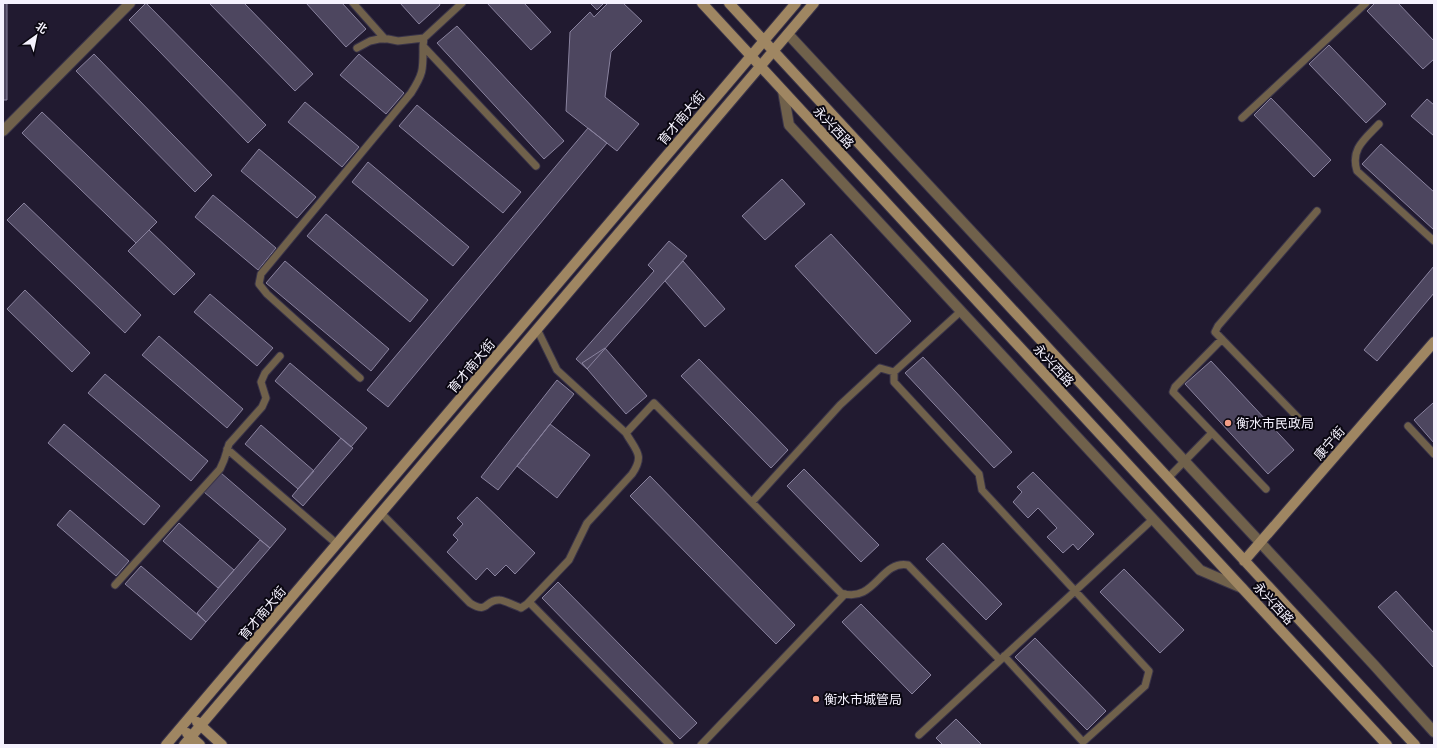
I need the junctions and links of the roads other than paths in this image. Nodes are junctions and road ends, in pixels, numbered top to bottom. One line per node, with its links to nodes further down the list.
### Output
1 (130, 3): 21 (street)
2 (353, 3): 11 (lane)
3 (462, 3): 10 (lane)
4 (702, 3): 16 (main road, 永兴西路)
5 (729, 3): 12 (main road, 永兴西路)
6 (796, 3): 12 (main road, 育才南大街)
7 (814, 3): 9 (main road, 育才南大街)
8 (1366, 3): 19 (lane)
9 (788, 34): 15 (main road, 育才南大街); 38 (street)
10 (424, 38): 11 (lane); 13 (lane)
11 (385, 39): 14 (lane)
12 (764, 40): 15 (main road, 永兴西路); 16 (main road, 育才南大街)
13 (423, 46): 22 (lane); 31 (lane)
14 (357, 48)
15 (773, 51): 17 (main road, 育才南大街); 39 (main road, 永兴西路)
16 (751, 56): 17 (main road, 永兴西路); 45 (main road, 育才南大街)
17 (760, 66): 18 (main road, 永兴西路); 26 (main road, 育才南大街)
18 (783, 91): 25 (street); 48 (main road, 永兴西路)
19 (1242, 118)
20 (1378, 124): 24 (lane)
21 (3, 131)
22 (536, 166)
23 (1317, 211): 27 (lane)
24 (1434, 241)
25 (961, 311): 30 (lane); 43 (street)
26 (537, 329): 34 (lane); 42 (main road, 育才南大街)
27 (1222, 339): 32 (lane); 35 (lane)
28 (1434, 342): 44 (main road, 康宁街)
29 (280, 356): 36 (lane)
30 (894, 372): 41 (lane); 49 (lane)
31 (360, 378)
32 (1306, 426)
33 (1408, 426): 37 (lane)
34 (626, 433): 41 (lane); 51 (lane)
35 (1212, 433): 38 (lane); 40 (lane)
36 (227, 449): 45 (lane); 47 (lane)
37 (1434, 454)
38 (1185, 461): 39 (lane); 44 (street)
39 (1168, 478): 46 (main road, 永兴西路)
40 (1266, 489)
41 (752, 502): 50 (lane)
42 (381, 513): 51 (lane); 54 (main road, 育才南大街)
43 (1153, 519): 48 (street); 49 (lane)
44 (1260, 542): 46 (main road, 康宁街); 56 (street)
45 (337, 544): 53 (main road, 育才南大街)
46 (1244, 561): 66 (main road, 永兴西路)
47 (115, 586)
48 (1242, 588): 65 (main road, 永兴西路)
49 (1075, 591): 52 (lane); 52 (lane)
50 (845, 594): 52 (lane); 64 (lane)
51 (529, 602): 63 (lane)
52 (1002, 658): 57 (lane)
53 (191, 716): 54 (main road); 55 (main road, 育才南大街)
54 (201, 726): 58 (main road, 育才南大街); 62 (main road)
55 (181, 727): 58 (main road); 59 (main road, 育才南大街)
56 (1434, 732)
57 (918, 735)
58 (191, 737): 60 (main road, 育才南大街); 61 (main road)
59 (166, 745)
60 (184, 745)
61 (200, 745)
62 (222, 745)
63 (670, 745)
64 (701, 745)
65 (1387, 745)
66 (1414, 745)

